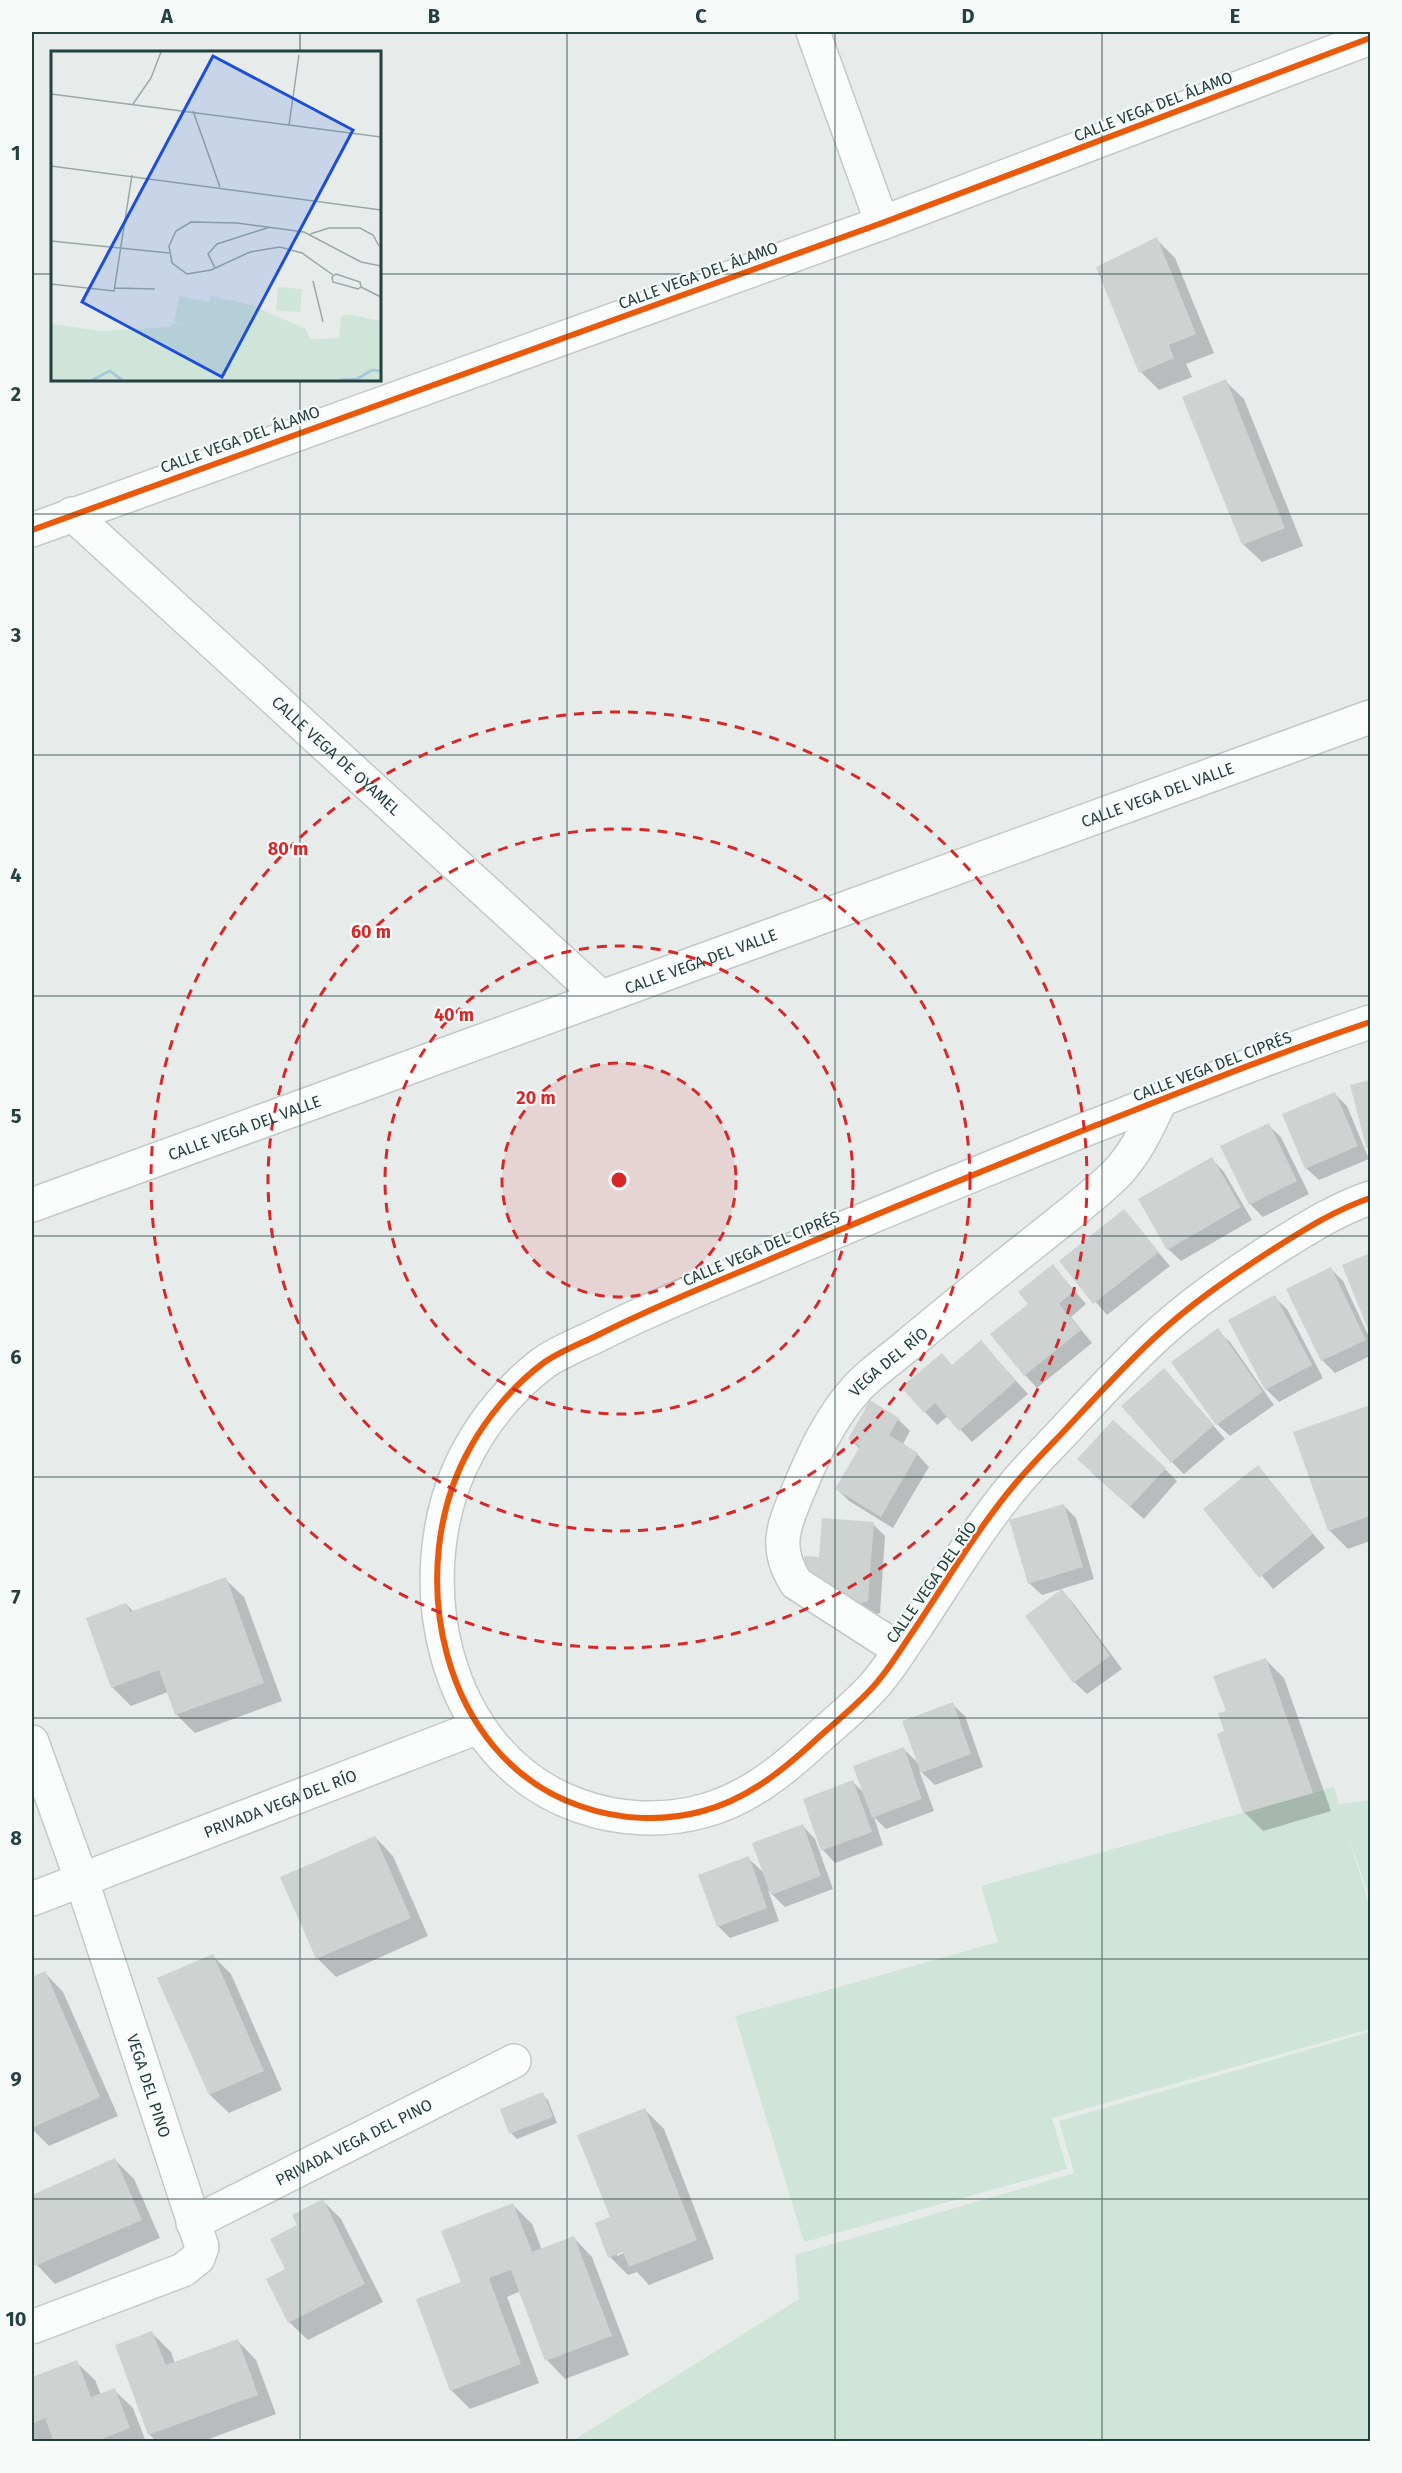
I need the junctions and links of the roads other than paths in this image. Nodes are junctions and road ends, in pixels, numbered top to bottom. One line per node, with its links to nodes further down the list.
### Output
1 (813, 32): 3 (street)
2 (1371, 38): 3 (street, CALLE VEGA DEL ÁLAMO)
3 (882, 223): 4 (street, CALLE VEGA DEL ÁLAMO)
4 (72, 514): 5 (street, CALLE VEGA DEL ÁLAMO); 7 (street, CALLE VEGA DE OYAMEL)
5 (32, 530)
6 (1371, 717): 7 (street, CALLE VEGA DEL VALLE)
7 (602, 997): 11 (street, CALLE VEGA DEL VALLE)
8 (1371, 1022): 9 (street, CALLE VEGA DEL CIPRÉS)
9 (1161, 1099): 12 (street, VEGA DEL RÍO); 13 (street, CALLE VEGA DEL CIPRÉS)
10 (1371, 1198): 12 (street, CALLE VEGA DEL RÍO)
11 (32, 1205)
12 (900, 1650): 13 (street, CALLE VEGA DEL RÍO)
13 (478, 1726): 15 (street, PRIVADA VEGA DEL RÍO)
14 (32, 1742): 15 (street, VEGA DEL PINO)
15 (81, 1878): 16 (street, PRIVADA VEGA DEL RÍO); 18 (street, VEGA DEL PINO)
16 (32, 1899)
17 (514, 2061): 18 (street, PRIVADA VEGA DEL PINO)
18 (193, 2223): 19 (street, VEGA DEL PINO)
19 (32, 2327)

